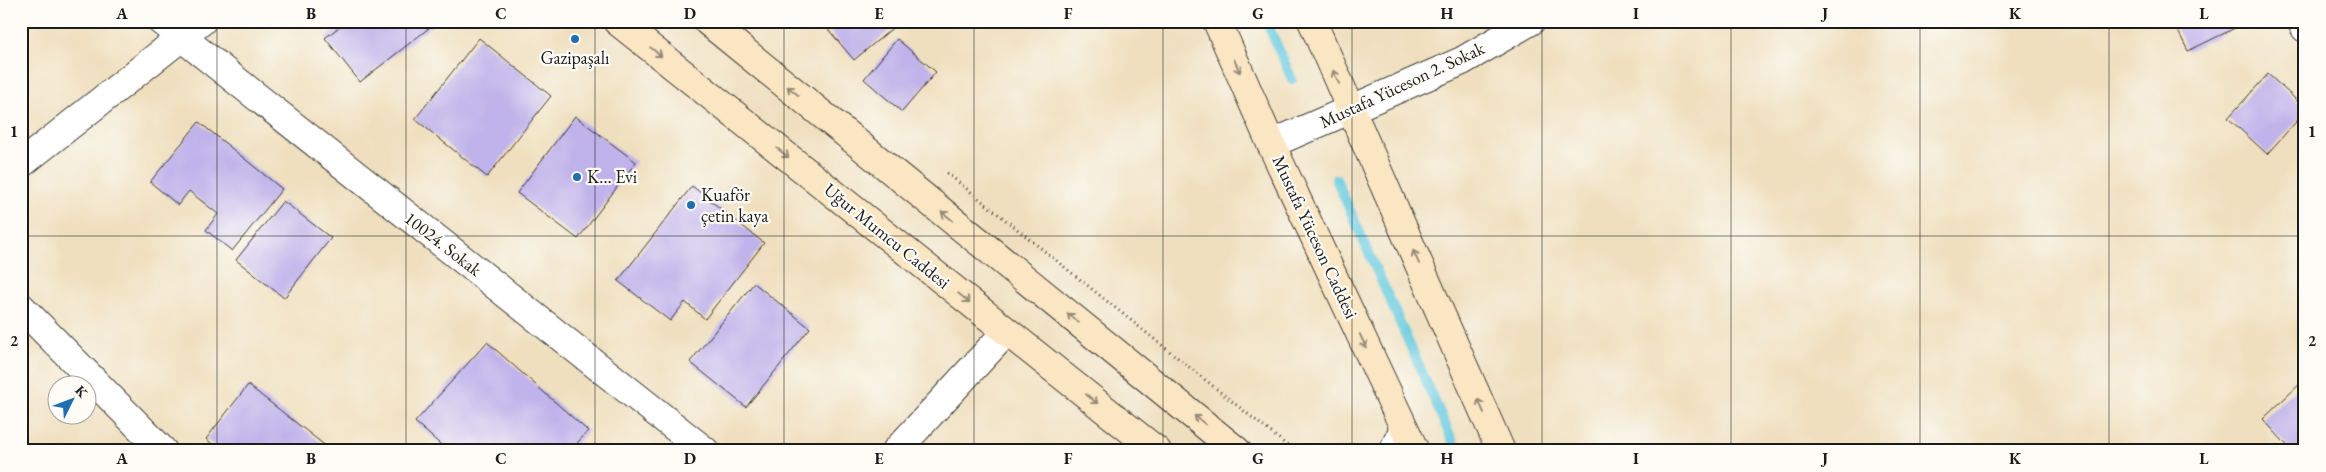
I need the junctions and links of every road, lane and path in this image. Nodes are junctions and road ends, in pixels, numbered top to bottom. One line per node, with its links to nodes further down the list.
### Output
1 (618, 21): 14 (main road, Uğur Mumcu Caddesi, one-way to 14)
2 (707, 21): 20 (main road, one-way to 2)
3 (1217, 21): 10 (main road, Mustafa Yüceson Caddesi, one-way to 10)
4 (1312, 21): 9 (main road, one-way to 4)
5 (1531, 21): 9 (street, Mustafa Yüceson 2. Sokak)
6 (2301, 21): 8 (street)
7 (181, 27): 11 (street); 17 (street, 10024. Sokak)
8 (2305, 28)
9 (1351, 110): 10 (street, Mustafa Yüceson 2. Sokak); 22 (main road, one-way to 9)
10 (1271, 144): 15 (main road, Mustafa Yüceson Caddesi, one-way to 15)
11 (21, 164)
12 (944, 171): 21 (path)
13 (21, 306): 16 (street)
14 (1006, 332): 18 (street); 19 (main road, Uğur Mumcu Caddesi, one-way to 19)
15 (1404, 443)
16 (163, 451)
17 (705, 451)
18 (896, 451)
19 (1157, 451)
20 (1237, 451)
21 (1294, 451)
22 (1501, 451)

